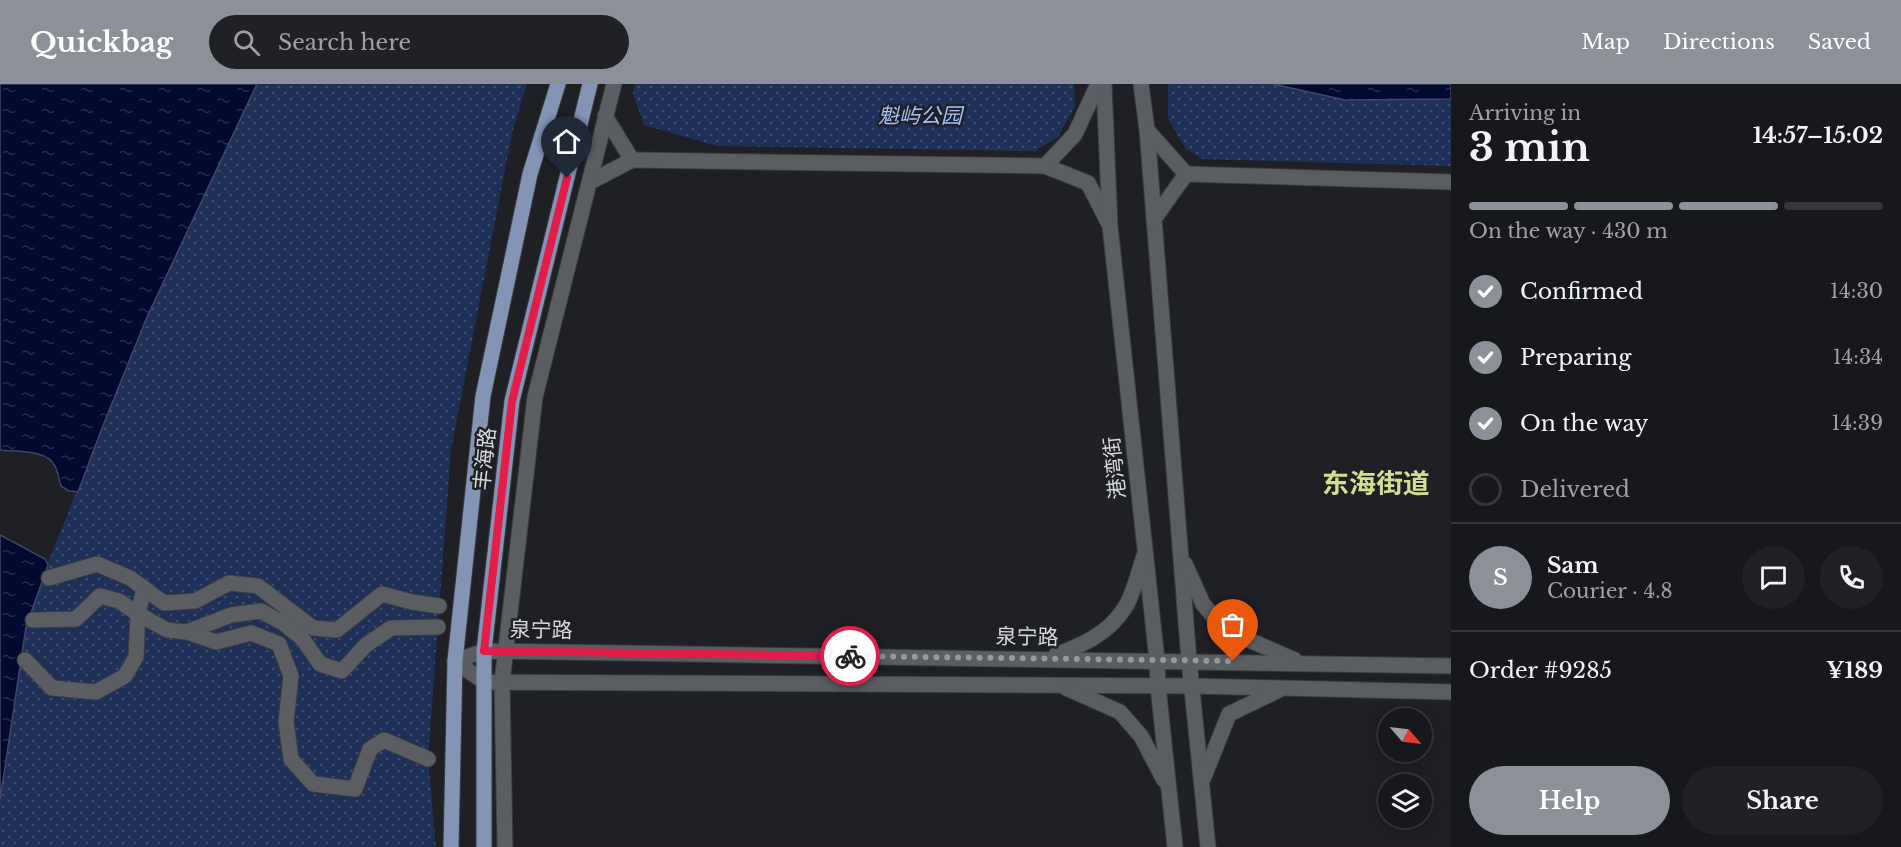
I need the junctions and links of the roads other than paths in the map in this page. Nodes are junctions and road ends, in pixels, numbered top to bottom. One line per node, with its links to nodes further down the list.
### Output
1 (558, 84): 31 (main road, 丰海路)
2 (590, 84): 25 (main road, 丰海路)
3 (614, 84): 7 (street)
4 (1098, 84): 10 (street)
5 (1104, 84): 15 (street, 港湾街)
6 (1141, 86): 8 (street)
7 (605, 116): 9 (street); 12 (street)
8 (1147, 130): 11 (street); 14 (street)
9 (632, 160): 10 (street); 12 (street)
10 (1045, 166): 15 (street)
11 (1186, 174): 13 (street); 14 (street)
12 (590, 182): 26 (street)
13 (1451, 182)
14 (1154, 219): 17 (street)
15 (1110, 226): 16 (street, 港湾街)
16 (1146, 553): 27 (street); 29 (street, 港湾街)
17 (1180, 553): 30 (street); 32 (street)
18 (49, 578): 19 (street)
19 (144, 588): 20 (street); 21 (street)
20 (439, 606)
21 (138, 614): 22 (street); 24 (street); 28 (street)
22 (33, 620)
23 (438, 627): 24 (street)
24 (187, 632): 41 (street)
25 (484, 651): 26 (street, 泉宁路); 31 (street, 泉宁路); 34 (main road, 丰海路)
26 (506, 651): 27 (street, 泉宁路); 35 (street)
27 (1046, 658): 29 (street, 泉宁路)
28 (25, 660)
29 (1157, 660): 30 (street, 泉宁路); 37 (street, 港湾街)
30 (1189, 660): 32 (street, 泉宁路); 38 (street)
31 (454, 661): 34 (street); 44 (main road, 丰海路)
32 (1300, 663): 33 (street, 泉宁路)
33 (1451, 666)
34 (484, 682): 35 (street); 45 (main road, 丰海路)
35 (502, 682): 36 (street); 46 (street)
36 (1060, 685): 37 (street); 43 (street)
37 (1158, 686): 38 (street); 43 (street, 港湾街)
38 (1191, 686): 39 (street); 42 (street)
39 (1283, 688): 40 (street); 42 (street)
40 (1451, 692)
41 (428, 759)
42 (1202, 782): 48 (street)
43 (1169, 788): 47 (street, 港湾街)
44 (451, 847)
45 (484, 847)
46 (505, 847)
47 (1175, 847)
48 (1209, 847)

